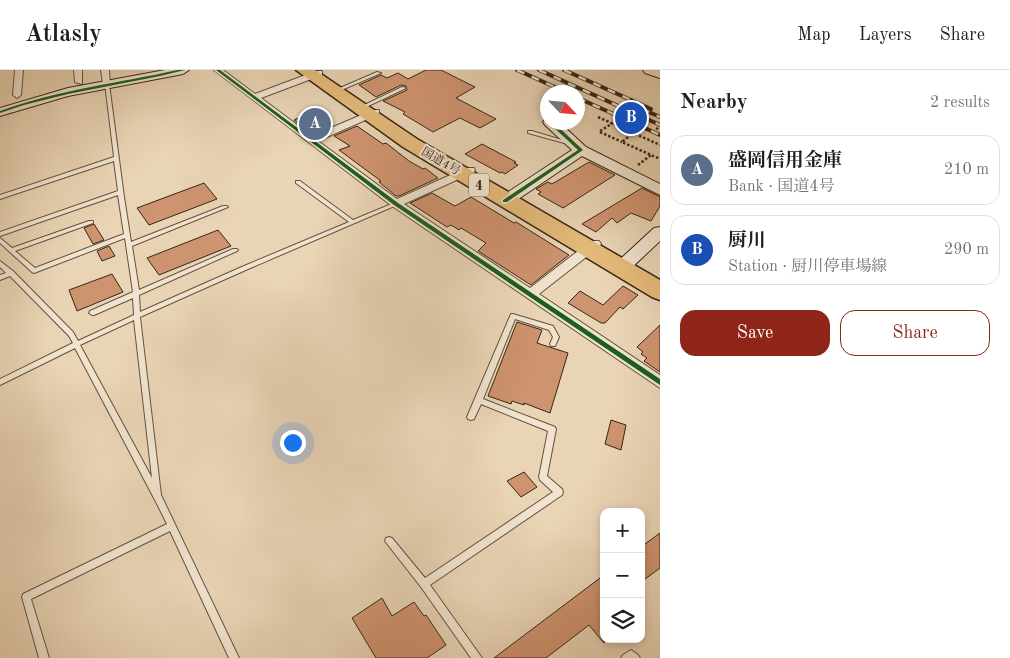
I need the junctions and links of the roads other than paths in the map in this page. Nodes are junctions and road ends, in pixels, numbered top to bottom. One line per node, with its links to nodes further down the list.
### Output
1 (19, 70): 14 (street)
2 (78, 70): 10 (street)
3 (106, 70): 11 (street)
4 (218, 70): 15 (street)
5 (649, 70): 9 (street)
6 (175, 71): 11 (street)
7 (312, 72): 13 (highway, 国道4号 / 4); 15 (street)
8 (379, 73): 13 (lane)
9 (660, 74)
10 (79, 82)
11 (107, 84): 17 (street); 22 (lane)
12 (404, 88): 16 (lane)
13 (338, 90): 16 (highway, 国道4号 / 4)
14 (18, 95)
15 (254, 97): 20 (street)
16 (368, 110): 20 (street); 23 (highway, 国道4号 / 4)
17 (0, 112)
18 (559, 130): 21 (street)
19 (530, 132): 21 (lane)
20 (312, 140): 29 (street)
21 (577, 147): 25 (street); 28 (street)
22 (117, 158): 26 (lane); 27 (lane)
23 (466, 172): 28 (highway, 国道4号 / 4); 29 (street)
24 (298, 182): 32 (lane)
25 (660, 190)
26 (120, 192): 34 (lane); 35 (lane)
27 (0, 197)
28 (509, 198): 38 (highway, 国道4号 / 4)
29 (396, 204): 32 (lane); 48 (street)
30 (225, 207): 37 (lane)
31 (90, 222): 39 (lane)
32 (353, 222): 50 (lane)
33 (660, 232): 42 (street)
34 (0, 234)
35 (127, 235): 37 (lane); 39 (lane)
36 (0, 240): 39 (lane)
37 (129, 245): 47 (lane)
38 (592, 246): 42 (highway, 国道4号 / 4); 48 (street)
39 (11, 250)
40 (236, 250): 47 (lane)
41 (0, 263): 43 (lane)
42 (624, 265): 45 (highway, 国道4号 / 4); 46 (highway, 国道4号 / 4)
43 (11, 273): 44 (lane); 51 (lane)
44 (0, 278)
45 (660, 281)
46 (660, 291)
47 (136, 293): 49 (lane); 50 (lane)
48 (530, 295): 54 (street)
49 (92, 313)
50 (137, 317): 51 (lane); 57 (lane)
51 (75, 344): 53 (lane); 57 (lane)
52 (553, 344): 55 (lane)
53 (0, 382)
54 (660, 382)
55 (479, 400): 56 (lane); 60 (lane)
56 (471, 417)
57 (159, 499): 58 (lane)
58 (172, 526): 61 (lane); 62 (lane)
59 (389, 541): 60 (lane)
60 (424, 584): 63 (lane)
61 (44, 658)
62 (234, 658)
63 (477, 658)
64 (626, 658): 65 (lane)
65 (635, 658)

